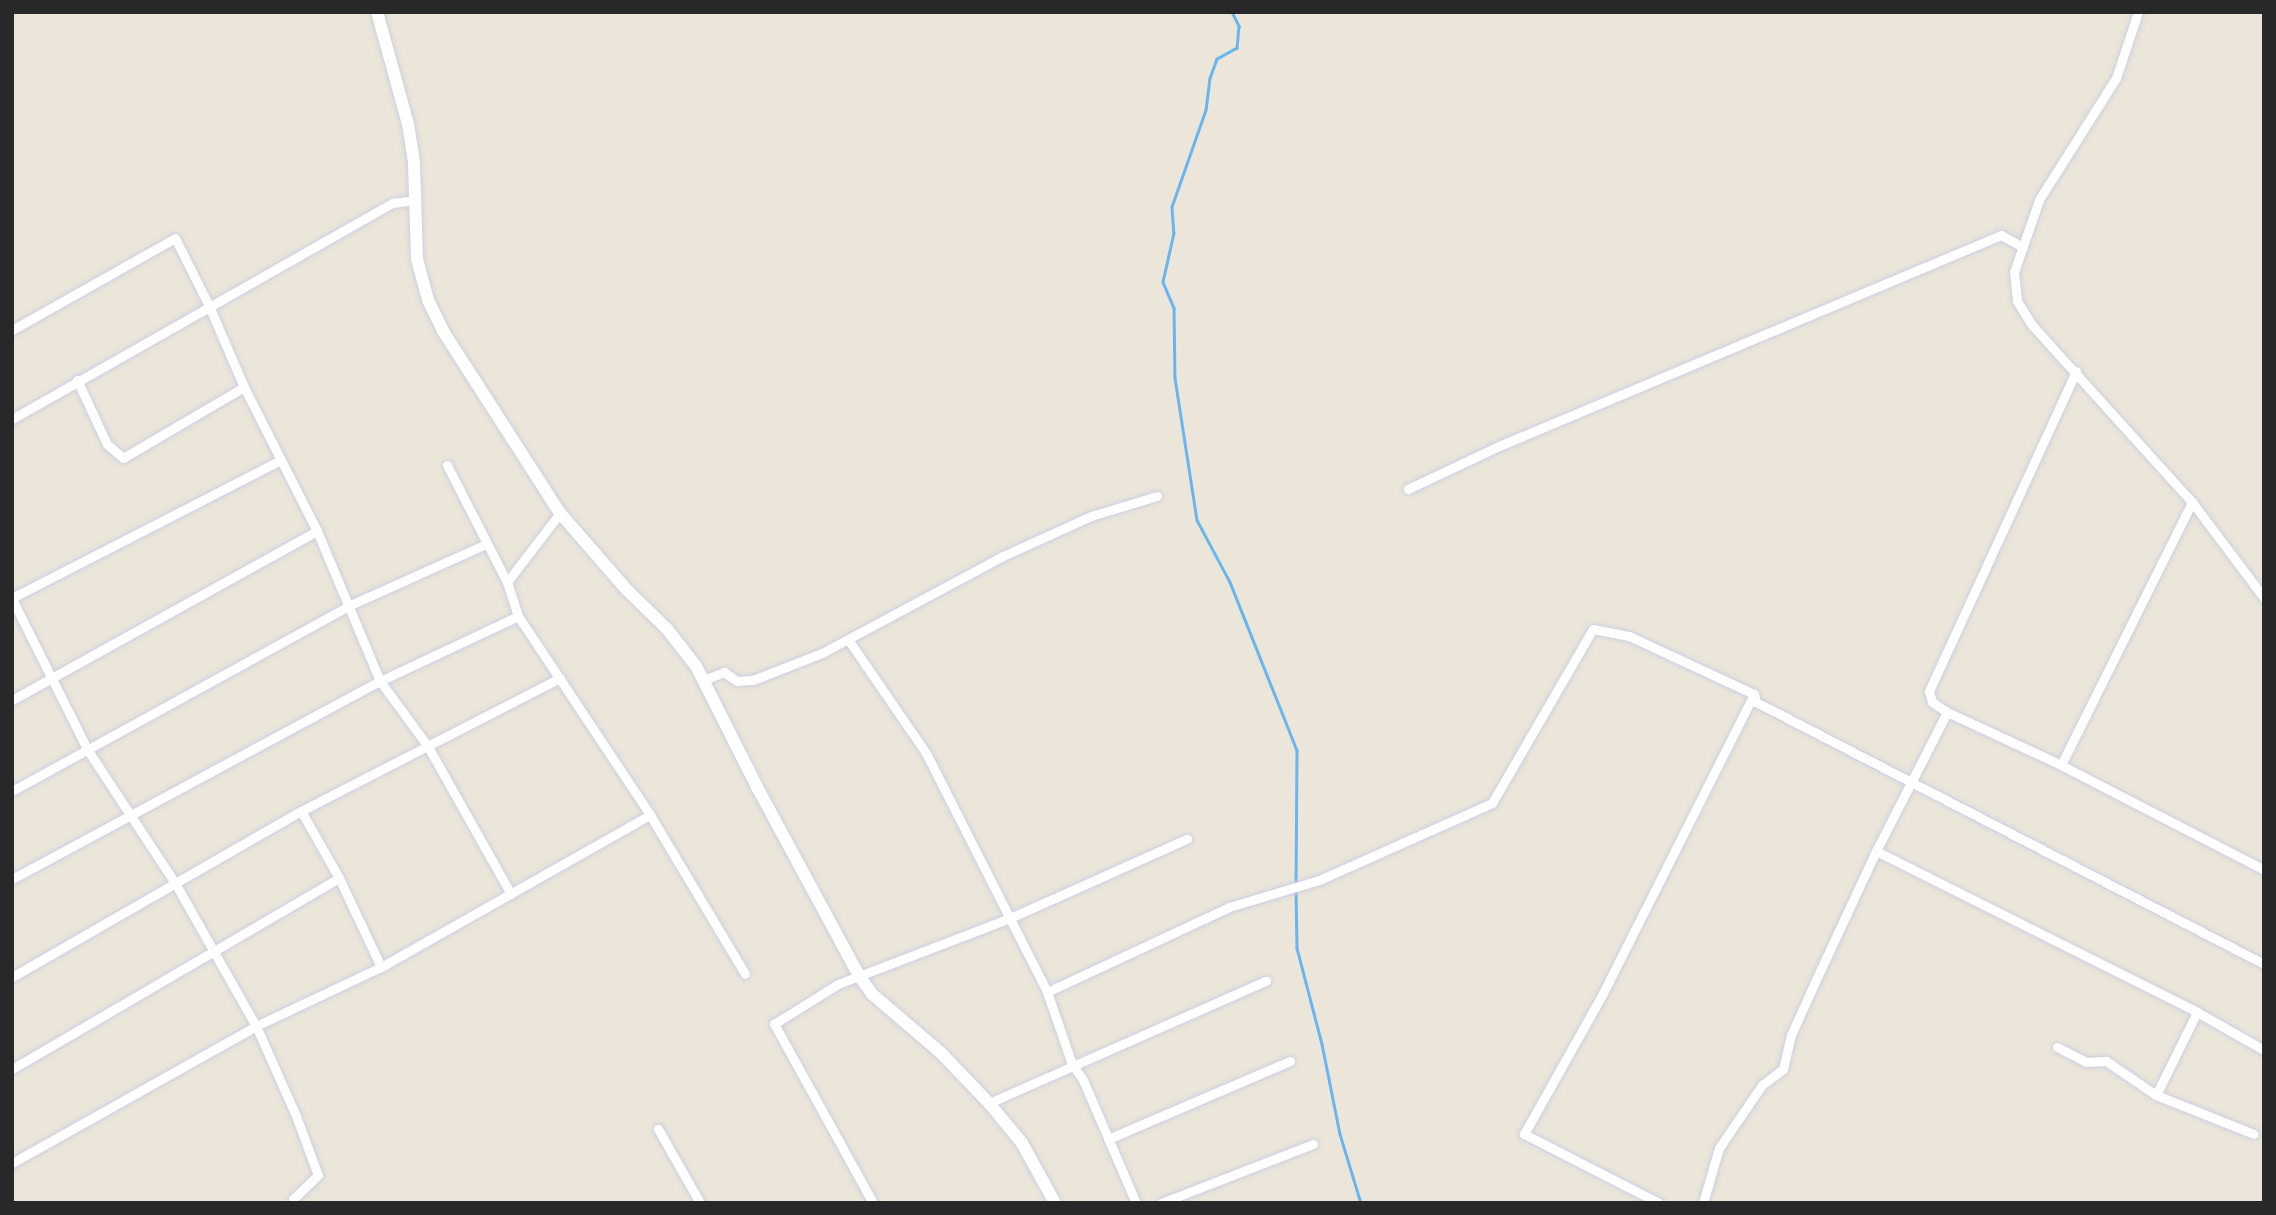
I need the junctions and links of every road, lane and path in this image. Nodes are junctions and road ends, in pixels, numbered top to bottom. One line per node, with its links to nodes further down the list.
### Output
1 (377, 12): 3 (street)
2 (2138, 12): 4 (street)
3 (415, 200): 5 (street); 16 (street)
4 (2022, 247): 7 (street); 13 (street)
5 (209, 306): 6 (street); 8 (street); 9 (street)
6 (12, 330)
7 (2076, 371): 15 (street); 31 (street)
8 (77, 380): 9 (street); 10 (street)
9 (244, 387): 11 (street)
10 (12, 419)
11 (281, 460): 17 (street); 21 (street)
12 (447, 465): 18 (street)
13 (1408, 488)
14 (1157, 496): 24 (street)
15 (2192, 502): 20 (street); 34 (street)
16 (560, 513): 19 (street); 27 (street)
17 (317, 531): 22 (street); 25 (street)
18 (486, 544): 19 (street); 22 (street)
19 (507, 582): 23 (street)
20 (2264, 598)
21 (12, 599): 25 (street)
22 (348, 607): 28 (street); 33 (street)
23 (518, 617): 26 (street); 28 (street)
24 (849, 641): 27 (street); 47 (street)
25 (52, 678): 30 (street); 33 (street)
26 (561, 678): 32 (street); 38 (street)
27 (704, 680): 52 (street)
28 (380, 681): 32 (street); 39 (street)
29 (1754, 694): 35 (street); 55 (street); 76 (street)
30 (12, 700)
31 (1947, 712): 34 (street); 35 (street)
32 (427, 745): 37 (street); 46 (street)
33 (87, 749): 36 (street); 39 (street)
34 (2061, 765): 42 (street)
35 (1912, 783): 41 (street); 49 (street)
36 (12, 791)
37 (301, 811): 43 (street); 45 (street)
38 (650, 815): 46 (street); 51 (street)
39 (131, 816): 44 (street); 45 (street)
40 (1187, 839): 47 (street)
41 (1876, 851): 56 (street); 77 (street)
42 (2264, 870)
43 (339, 878): 48 (street); 50 (street)
44 (12, 879)
45 (175, 883): 48 (street); 53 (street)
46 (512, 894): 50 (street)
47 (1010, 918): 52 (street); 55 (street)
48 (214, 952): 57 (street); 62 (street)
49 (2264, 964)
50 (381, 967): 57 (street)
51 (745, 974)
52 (859, 976): 64 (street); 72 (street)
53 (12, 977)
54 (1266, 981): 61 (street)
55 (1047, 992): 61 (street)
56 (2197, 1012): 59 (street); 63 (street)
57 (256, 1026): 69 (street); 70 (street)
58 (2057, 1047): 63 (street)
59 (2264, 1050)
60 (1290, 1061): 67 (street)
61 (1072, 1064): 64 (street); 67 (street)
62 (12, 1069)
63 (2156, 1095): 66 (street)
64 (989, 1102): 73 (street)
65 (658, 1129): 71 (street)
66 (2254, 1134)
67 (1108, 1139): 74 (street)
68 (1313, 1144): 75 (street)
69 (12, 1163)
70 (293, 1203)
71 (700, 1203)
72 (873, 1203)
73 (1055, 1203)
74 (1136, 1203)
75 (1161, 1203)
76 (1659, 1203)
77 (1703, 1203)

